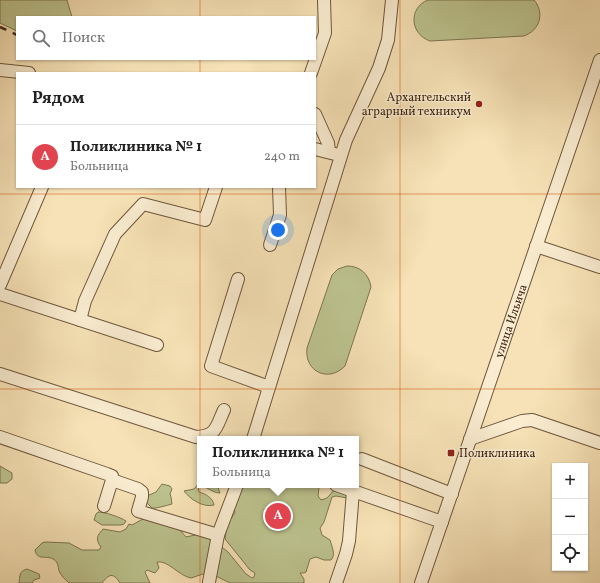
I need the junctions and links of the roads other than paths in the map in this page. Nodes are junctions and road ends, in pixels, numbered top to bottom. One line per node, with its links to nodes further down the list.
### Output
1 (324, 0): 3 (street)
2 (392, 0): 12 (street)
3 (316, 59)
4 (316, 60): 8 (street)
5 (600, 60): 17 (street, улица Ильича)
6 (0, 70): 7 (street)
7 (19, 72)
8 (311, 72)
9 (316, 116): 11 (street)
10 (316, 149): 11 (street)
11 (329, 152): 12 (street)
12 (342, 155): 25 (street)
13 (42, 188): 20 (street)
14 (216, 188): 22 (street)
15 (279, 188): 16 (street)
16 (270, 245)
17 (536, 246): 18 (street); 31 (street, улица Ильича)
18 (600, 267)
19 (238, 279): 25 (street)
20 (0, 285)
21 (0, 294): 22 (street)
22 (80, 320): 23 (street)
23 (157, 345)
24 (0, 374): 30 (street)
25 (269, 387): 28 (street)
26 (224, 410): 27 (street)
27 (208, 436)
28 (254, 436)
29 (0, 437): 34 (street)
30 (197, 437)
31 (470, 439): 32 (street); 38 (street, улица Ильича)
32 (600, 443)
33 (362, 459): 38 (street)
34 (112, 480): 39 (street); 41 (street)
35 (236, 488): 41 (street)
36 (344, 488): 37 (street)
37 (353, 491): 40 (street); 43 (street)
38 (452, 494): 40 (street, улица Ильича)
39 (104, 506)
40 (442, 522): 44 (street, улица Ильича)
41 (218, 535): 42 (street)
42 (208, 583)
43 (336, 583)
44 (421, 583)

